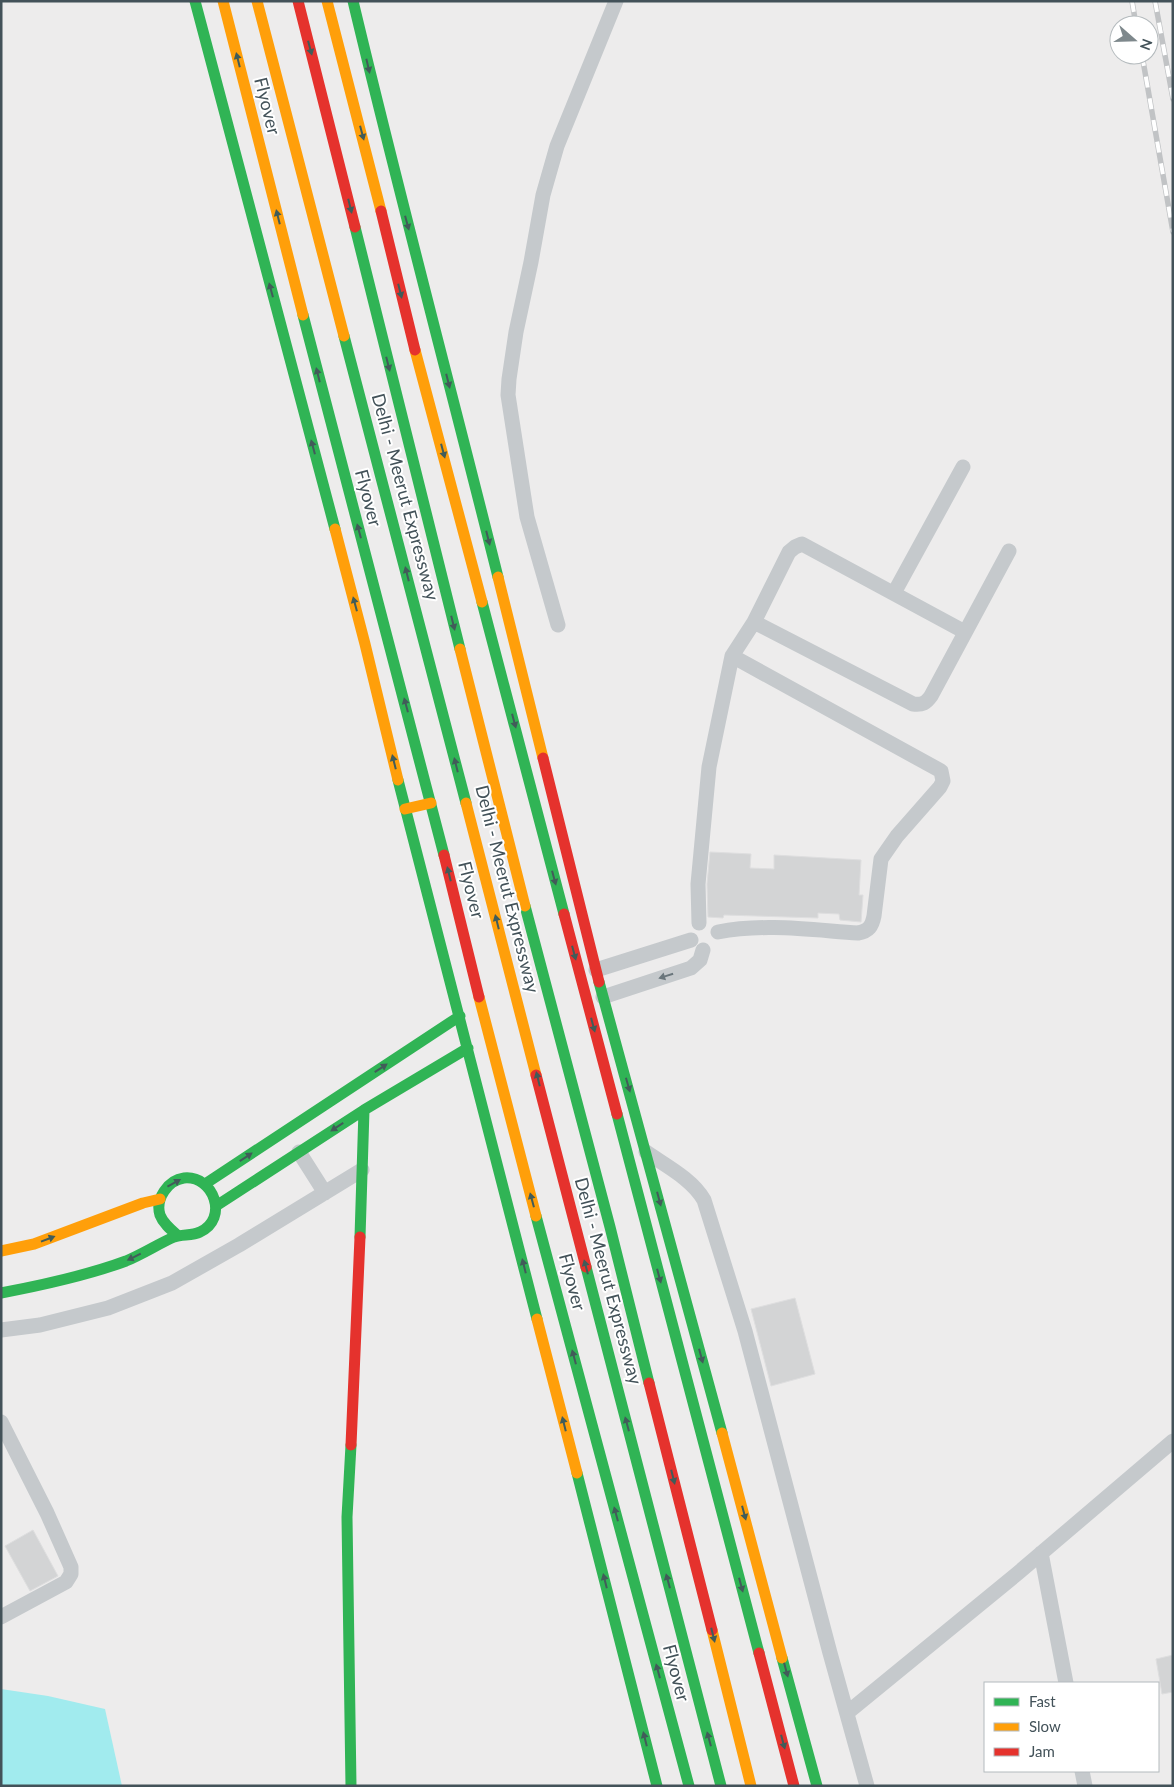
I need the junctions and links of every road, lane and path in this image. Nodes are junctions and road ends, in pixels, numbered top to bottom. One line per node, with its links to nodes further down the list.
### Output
1 (195, 1): 18 (main road, one-way to 1)
2 (223, 1): 17 (main road, Flyover, one-way to 2)
3 (258, 1): 51 (main road, Delhi - Meerut Expressway, one-way to 3)
4 (298, 1): 52 (main road, Delhi - Meerut Expressway, one-way to 52)
5 (327, 1): 15 (main road, one-way to 15)
6 (353, 1): 16 (main road, one-way to 16)
7 (616, 1): 12 (street)
8 (963, 467): 10 (street)
9 (1010, 551): 13 (street)
10 (894, 593): 11 (street); 13 (street)
11 (754, 622): 13 (street); 14 (street)
12 (558, 625)
13 (965, 632)
14 (732, 656): 20 (street); 22 (street)
15 (501, 674): 16 (main road); 21 (main road, one-way to 21)
16 (526, 689): 19 (main road)
17 (431, 803): 18 (main road); 50 (main road, Flyover, one-way to 17)
18 (405, 809): 27 (main road)
19 (582, 914): 21 (main road); 25 (main road)
20 (699, 923): 22 (street); 23 (street)
21 (567, 928): 53 (main road, one-way to 53)
22 (718, 932): 24 (street)
23 (691, 940): 24 (street); 25 (street)
24 (703, 950): 26 (street, one-way to 26)
25 (596, 970): 26 (main road)
26 (602, 997): 31 (main road, one-way to 31)
27 (460, 1016): 28 (main road); 33 (main road, one-way to 27)
28 (468, 1048): 29 (main road); 49 (main road, one-way to 28)
29 (364, 1110): 30 (main road, one-way to 30); 32 (main road)
30 (299, 1152): 34 (street); 36 (main road)
31 (646, 1152): 46 (street); 54 (main road, one-way to 54)
32 (362, 1170): 34 (street); 48 (main road)
33 (205, 1184): 35 (main road, one-way to 33); 36 (main road)
34 (326, 1192): 40 (street)
35 (160, 1199): 37 (main road); 38 (main road, one-way to 35)
36 (216, 1206): 37 (main road)
37 (177, 1235): 39 (main road, one-way to 39)
38 (1, 1251)
39 (1, 1293)
40 (1, 1330)
41 (1, 1422): 44 (street)
42 (1173, 1441): 43 (street)
43 (1041, 1552): 45 (street); 46 (street)
44 (1, 1617)
45 (1066, 1682)
46 (847, 1713): 55 (street)
47 (1082, 1772): 56 (street)
48 (352, 1786)
49 (657, 1786)
50 (688, 1786)
51 (721, 1786)
52 (751, 1786)
53 (794, 1786)
54 (817, 1786)
55 (867, 1786)
56 (1085, 1786)

